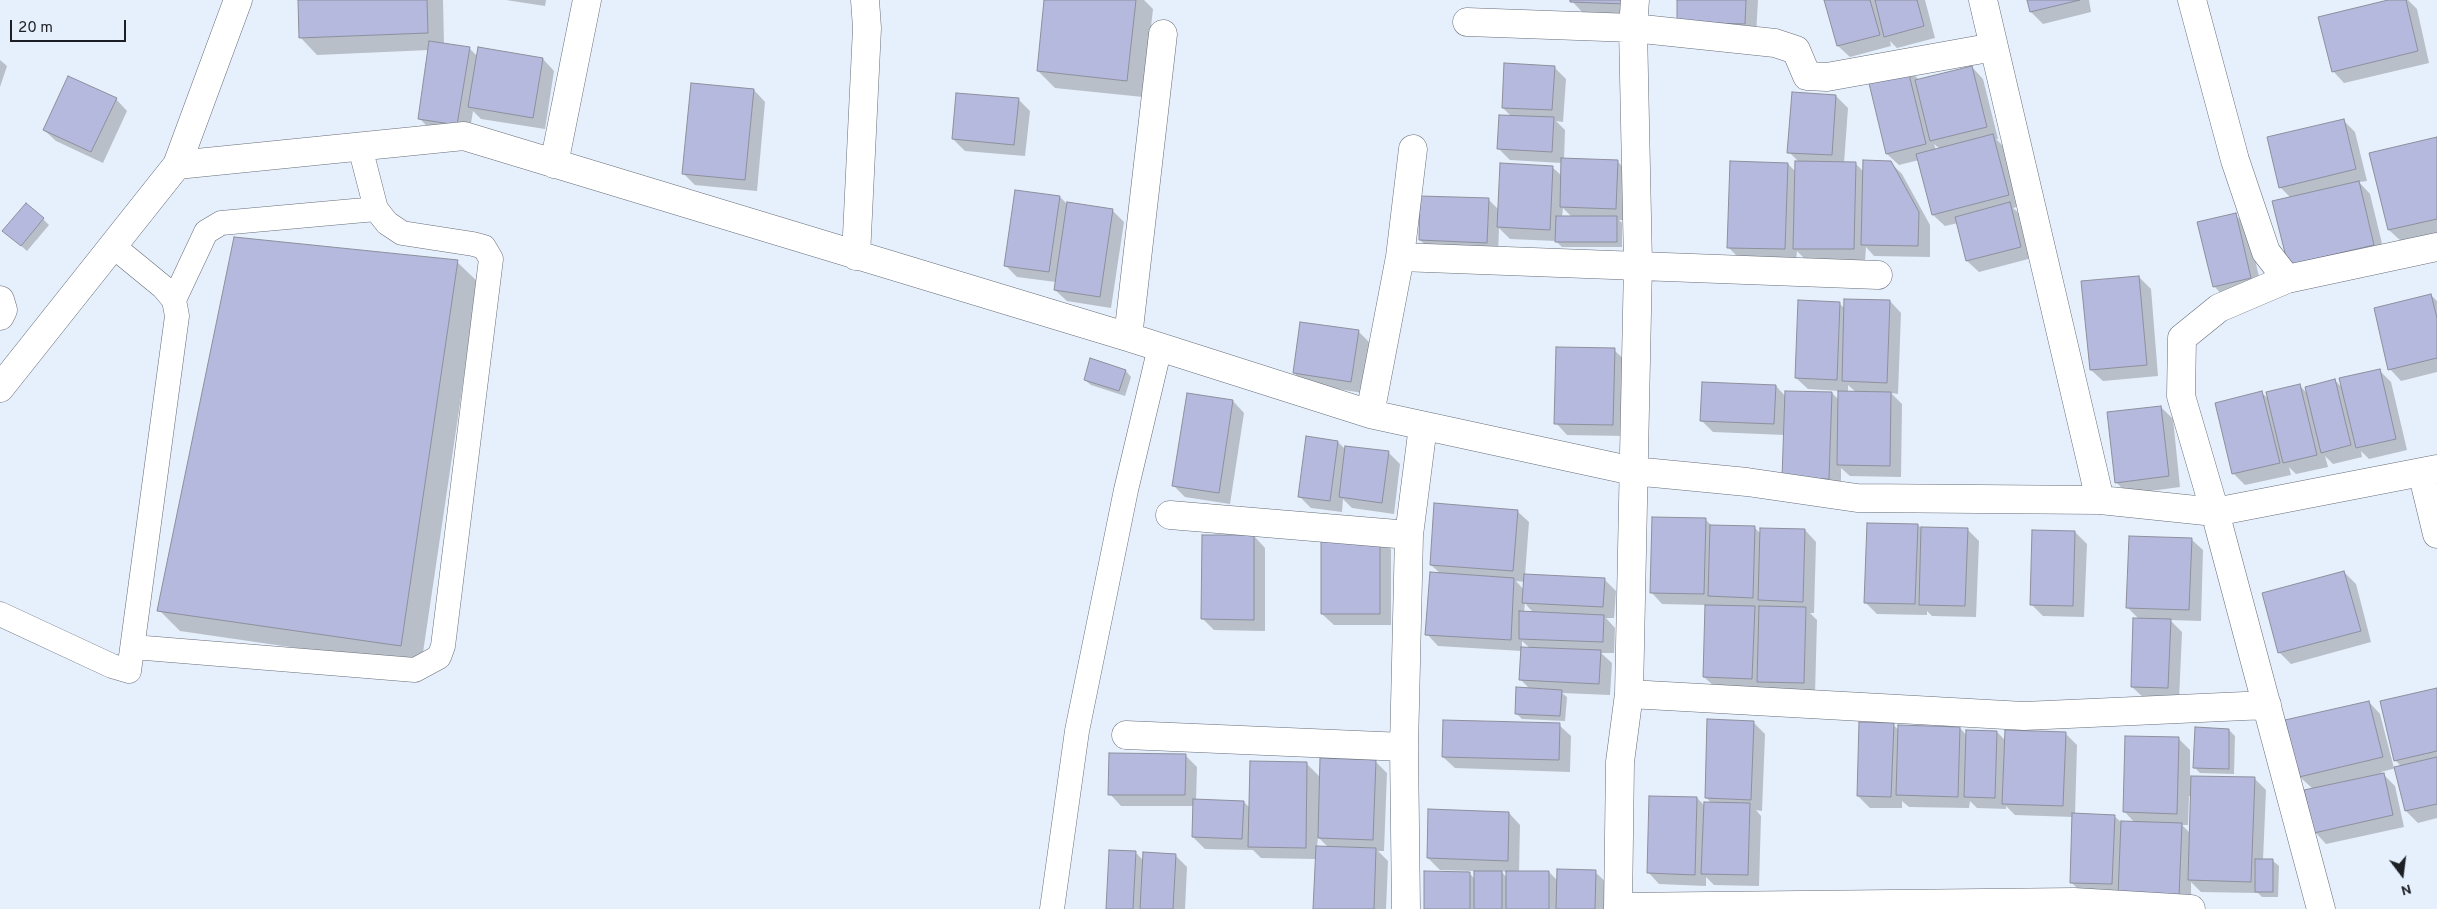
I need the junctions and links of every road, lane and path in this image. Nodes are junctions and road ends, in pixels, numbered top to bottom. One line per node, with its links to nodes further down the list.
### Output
1 (238, 0): 14 (street)
2 (587, 0): 13 (street)
3 (865, 0): 18 (street)
4 (1635, 0): 8 (street)
5 (1983, 0): 10 (street)
6 (2192, 0): 22 (street)
7 (1467, 22): 8 (street)
8 (1632, 28): 10 (street); 20 (street)
9 (1163, 34): 26 (street)
10 (1994, 47): 33 (street)
11 (360, 147): 13 (street); 14 (street); 15 (lane)
12 (1413, 149): 19 (street)
13 (554, 164): 18 (street)
14 (177, 165): 16 (street)
15 (376, 209): 24 (lane); 39 (lane)
16 (113, 246): 24 (lane); 28 (street)
17 (2437, 247): 22 (street)
18 (856, 256): 26 (street)
19 (1400, 256): 20 (street); 29 (street)
20 (1638, 264): 21 (street); 31 (street)
21 (1878, 274)
22 (2287, 279): 34 (street)
23 (0, 300): 25 (street)
24 (174, 300): 39 (lane)
25 (0, 316)
26 (1128, 337): 27 (street)
27 (1160, 347): 29 (street); 47 (lane)
28 (0, 388)
29 (1370, 414): 30 (street)
30 (1423, 426): 31 (street); 37 (street)
31 (1633, 471): 33 (street); 40 (street)
32 (2430, 471): 34 (street); 36 (street)
33 (2100, 500): 34 (street)
34 (2215, 512): 41 (street)
35 (1170, 515): 37 (street)
36 (2437, 534)
37 (1409, 535): 43 (street)
38 (0, 614): 39 (lane)
39 (132, 647)
40 (1629, 694): 41 (street); 46 (street)
41 (2267, 705): 50 (street)
42 (1126, 735): 43 (street)
43 (1404, 747): 48 (street)
44 (1986, 906): 45 (street); 46 (street)
45 (2074, 906): 49 (street)
46 (1618, 908)
47 (1052, 909)
48 (1406, 909)
49 (2190, 909)
50 (2321, 909)

